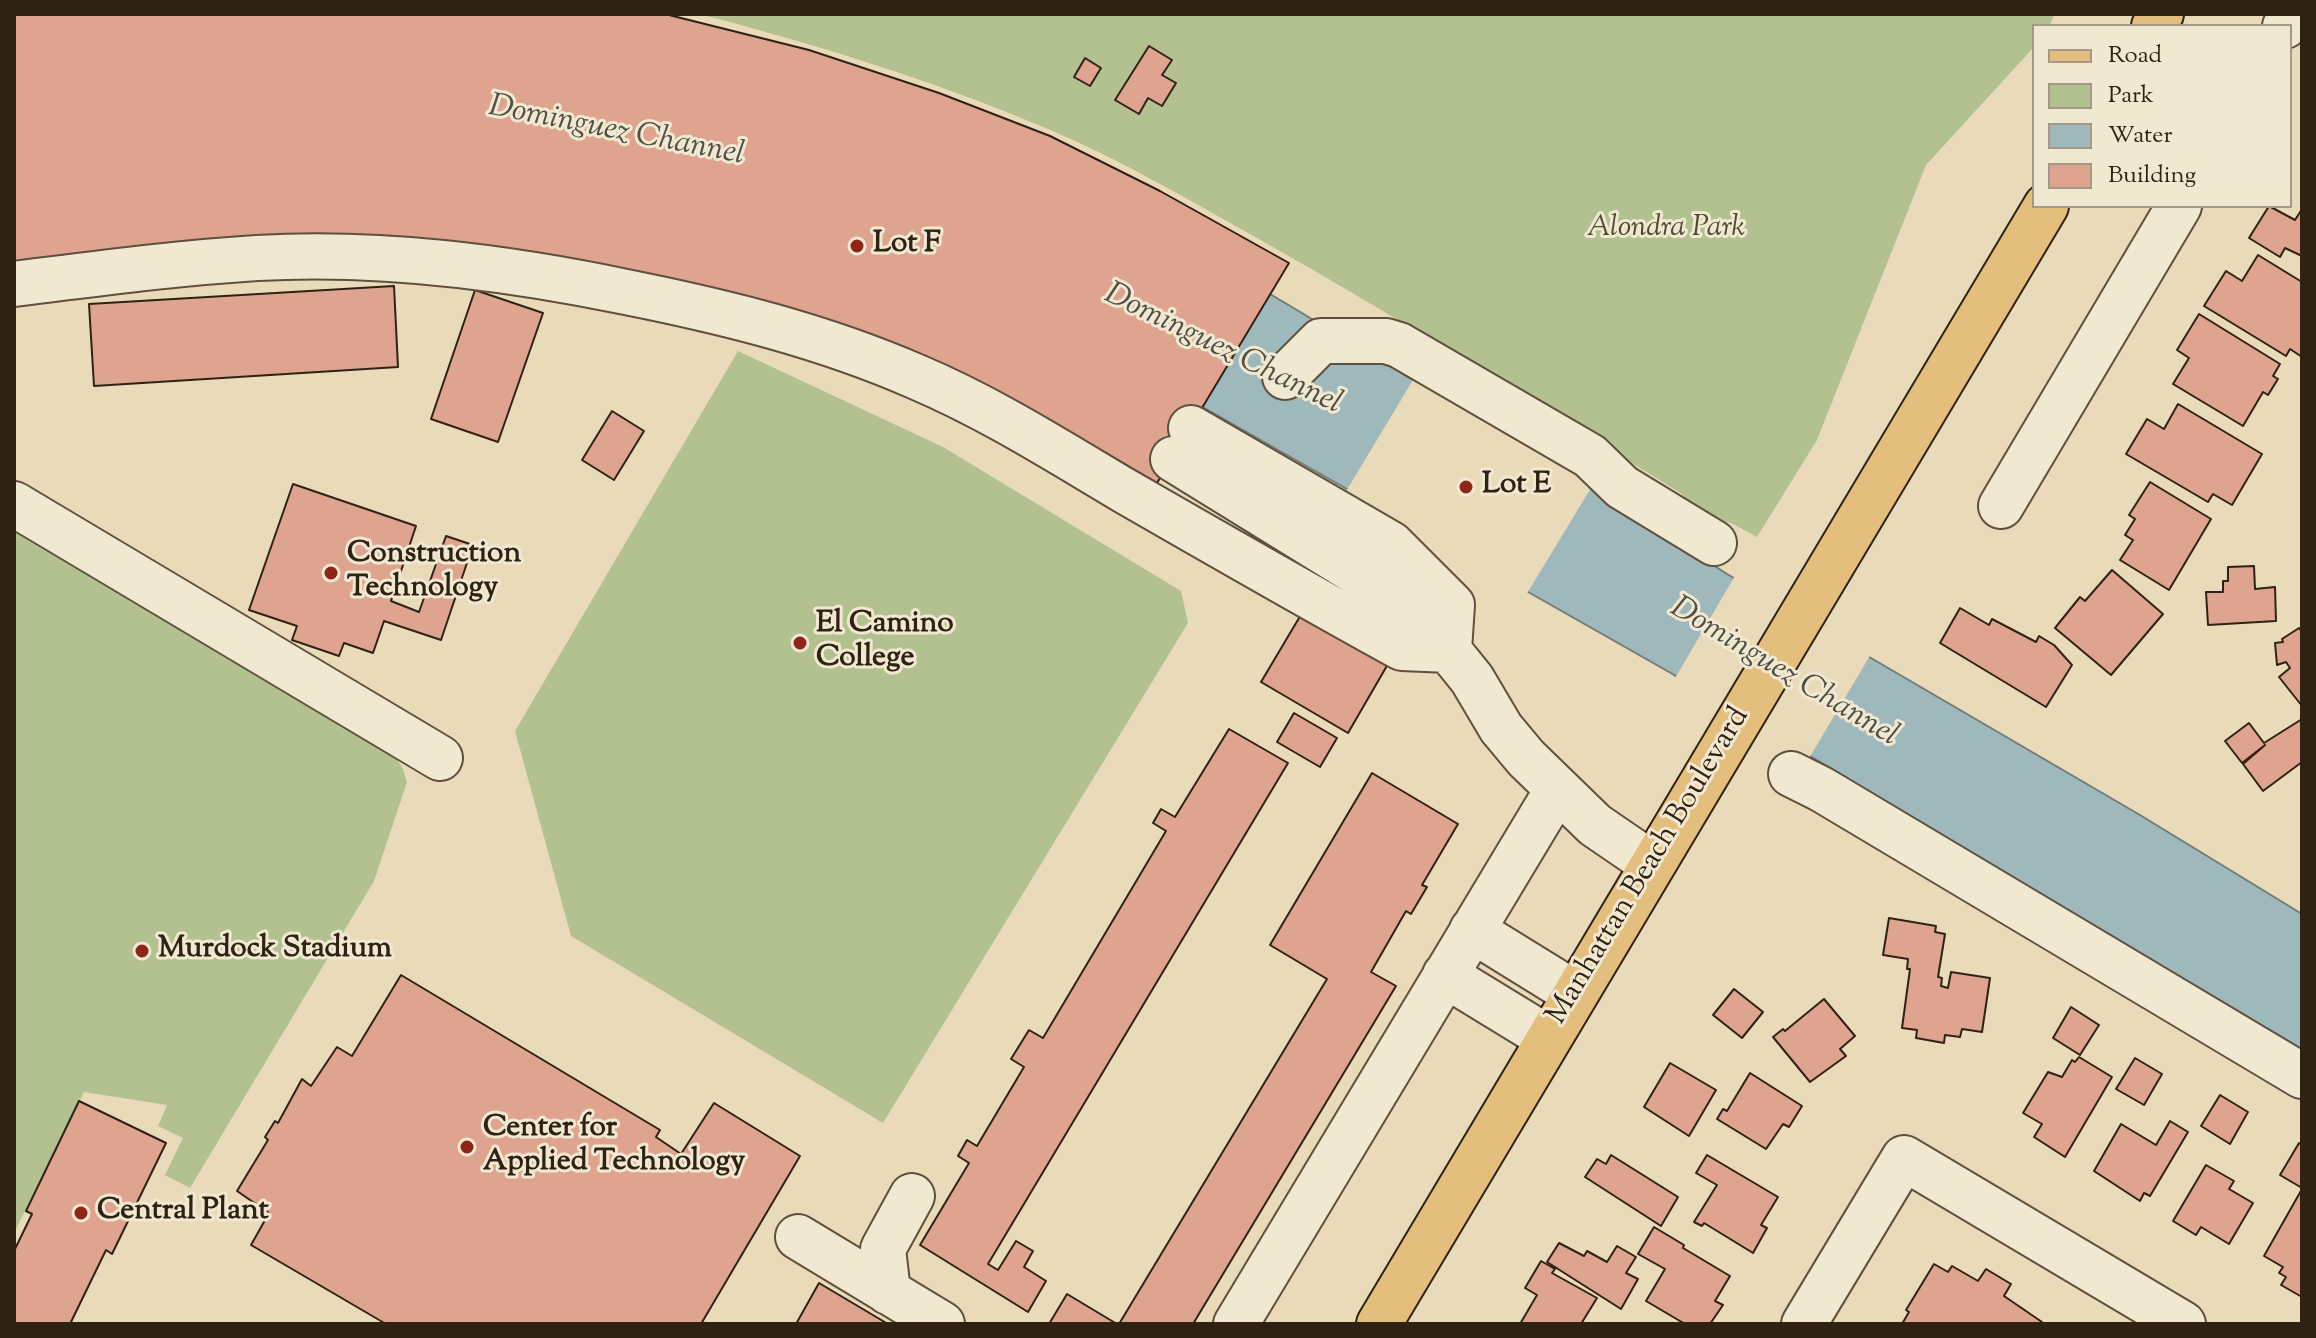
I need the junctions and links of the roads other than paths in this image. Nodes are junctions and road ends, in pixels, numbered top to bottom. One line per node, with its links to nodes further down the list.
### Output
1 (2045, 208): 13 (main road, Manhattan Beach Boulevard)
2 (2178, 208): 7 (street)
3 (14, 284): 9 (street)
4 (1285, 377): 8 (street)
5 (1182, 443): 9 (street)
6 (14, 504): 10 (street)
7 (2001, 506)
8 (1714, 543)
9 (1449, 650): 12 (street)
10 (440, 758)
11 (1791, 774): 18 (street)
12 (1557, 790): 13 (street); 14 (street)
13 (1652, 864): 16 (main road, Manhattan Beach Boulevard)
14 (1472, 930): 15 (street); 16 (street)
15 (1445, 975): 17 (street); 23 (street)
16 (1574, 993): 17 (main road, Manhattan Beach Boulevard)
17 (1548, 1038): 24 (main road, Manhattan Beach Boulevard)
18 (2302, 1076)
19 (912, 1196): 21 (street)
20 (798, 1237): 21 (street)
21 (888, 1292): 22 (street)
22 (942, 1324)
23 (1236, 1324)
24 (1379, 1324)
25 (1804, 1324): 26 (street)
26 (2183, 1324)

